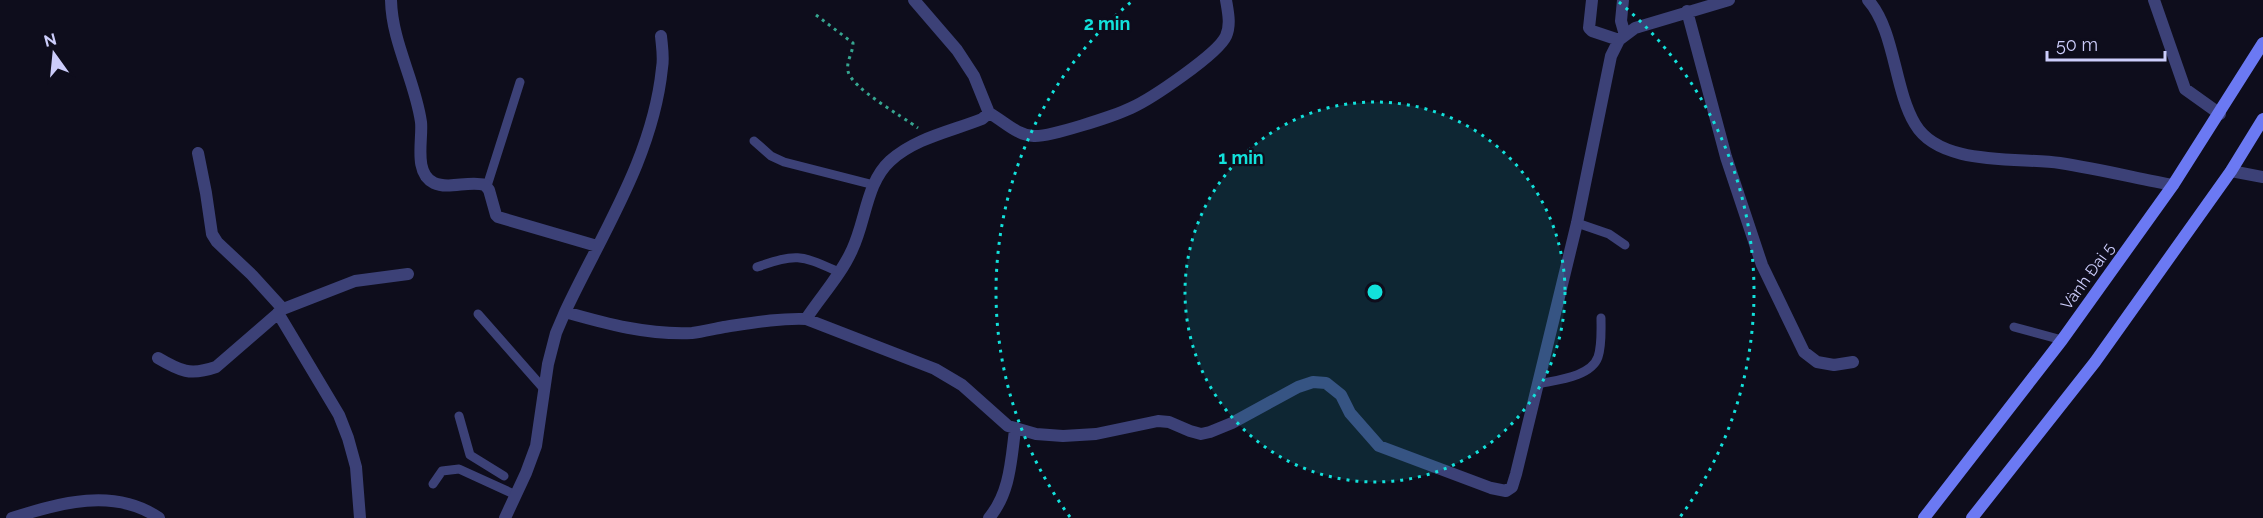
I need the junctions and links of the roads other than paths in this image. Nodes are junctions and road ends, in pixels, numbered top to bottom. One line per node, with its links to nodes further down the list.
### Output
1 (391, 0): 23 (street)
2 (915, 0): 14 (street)
3 (1226, 0): 14 (street)
4 (1592, 0): 11 (street)
5 (1623, 0): 11 (street)
6 (1729, 0): 9 (street)
7 (1868, 0): 21 (street)
8 (2154, 0): 15 (street)
9 (1687, 11): 11 (street); 38 (street)
10 (661, 36): 26 (street)
11 (1618, 37): 24 (street)
12 (2263, 43): 15 (main road, Vành Đai 5)
13 (520, 82): 23 (lane)
14 (990, 113): 22 (street)
15 (2220, 114): 21 (main road, Vành Đai 5)
16 (2263, 118): 19 (main road)
17 (754, 141): 22 (lane)
18 (198, 153): 30 (street)
19 (2231, 171): 20 (street); 52 (main road)
20 (2263, 177)
21 (2173, 184): 36 (main road, Vành Đai 5)
22 (874, 185): 28 (street)
23 (487, 186): 26 (street)
24 (1577, 223): 25 (lane); 39 (street)
25 (1625, 245)
26 (597, 246): 31 (street)
27 (757, 267): 28 (lane)
28 (839, 272): 34 (street)
29 (408, 274): 30 (street)
30 (281, 311): 37 (street); 48 (street)
31 (565, 312): 34 (street); 40 (street)
32 (478, 314): 40 (lane)
33 (1601, 318): 39 (lane)
34 (806, 319): 42 (street)
35 (2014, 327): 36 (lane)
36 (2062, 340): 51 (main road, Vành Đai 5)
37 (158, 358)
38 (1853, 362)
39 (1538, 384): 42 (street)
40 (544, 389): 45 (street)
41 (459, 416): 43 (lane)
42 (1016, 430): 50 (street)
43 (504, 476)
44 (433, 484): 45 (lane)
45 (517, 487): 49 (street)
46 (12, 518): 47 (street)
47 (159, 518)
48 (360, 518)
49 (505, 518)
50 (989, 518)
51 (1924, 518)
52 (1972, 518)

